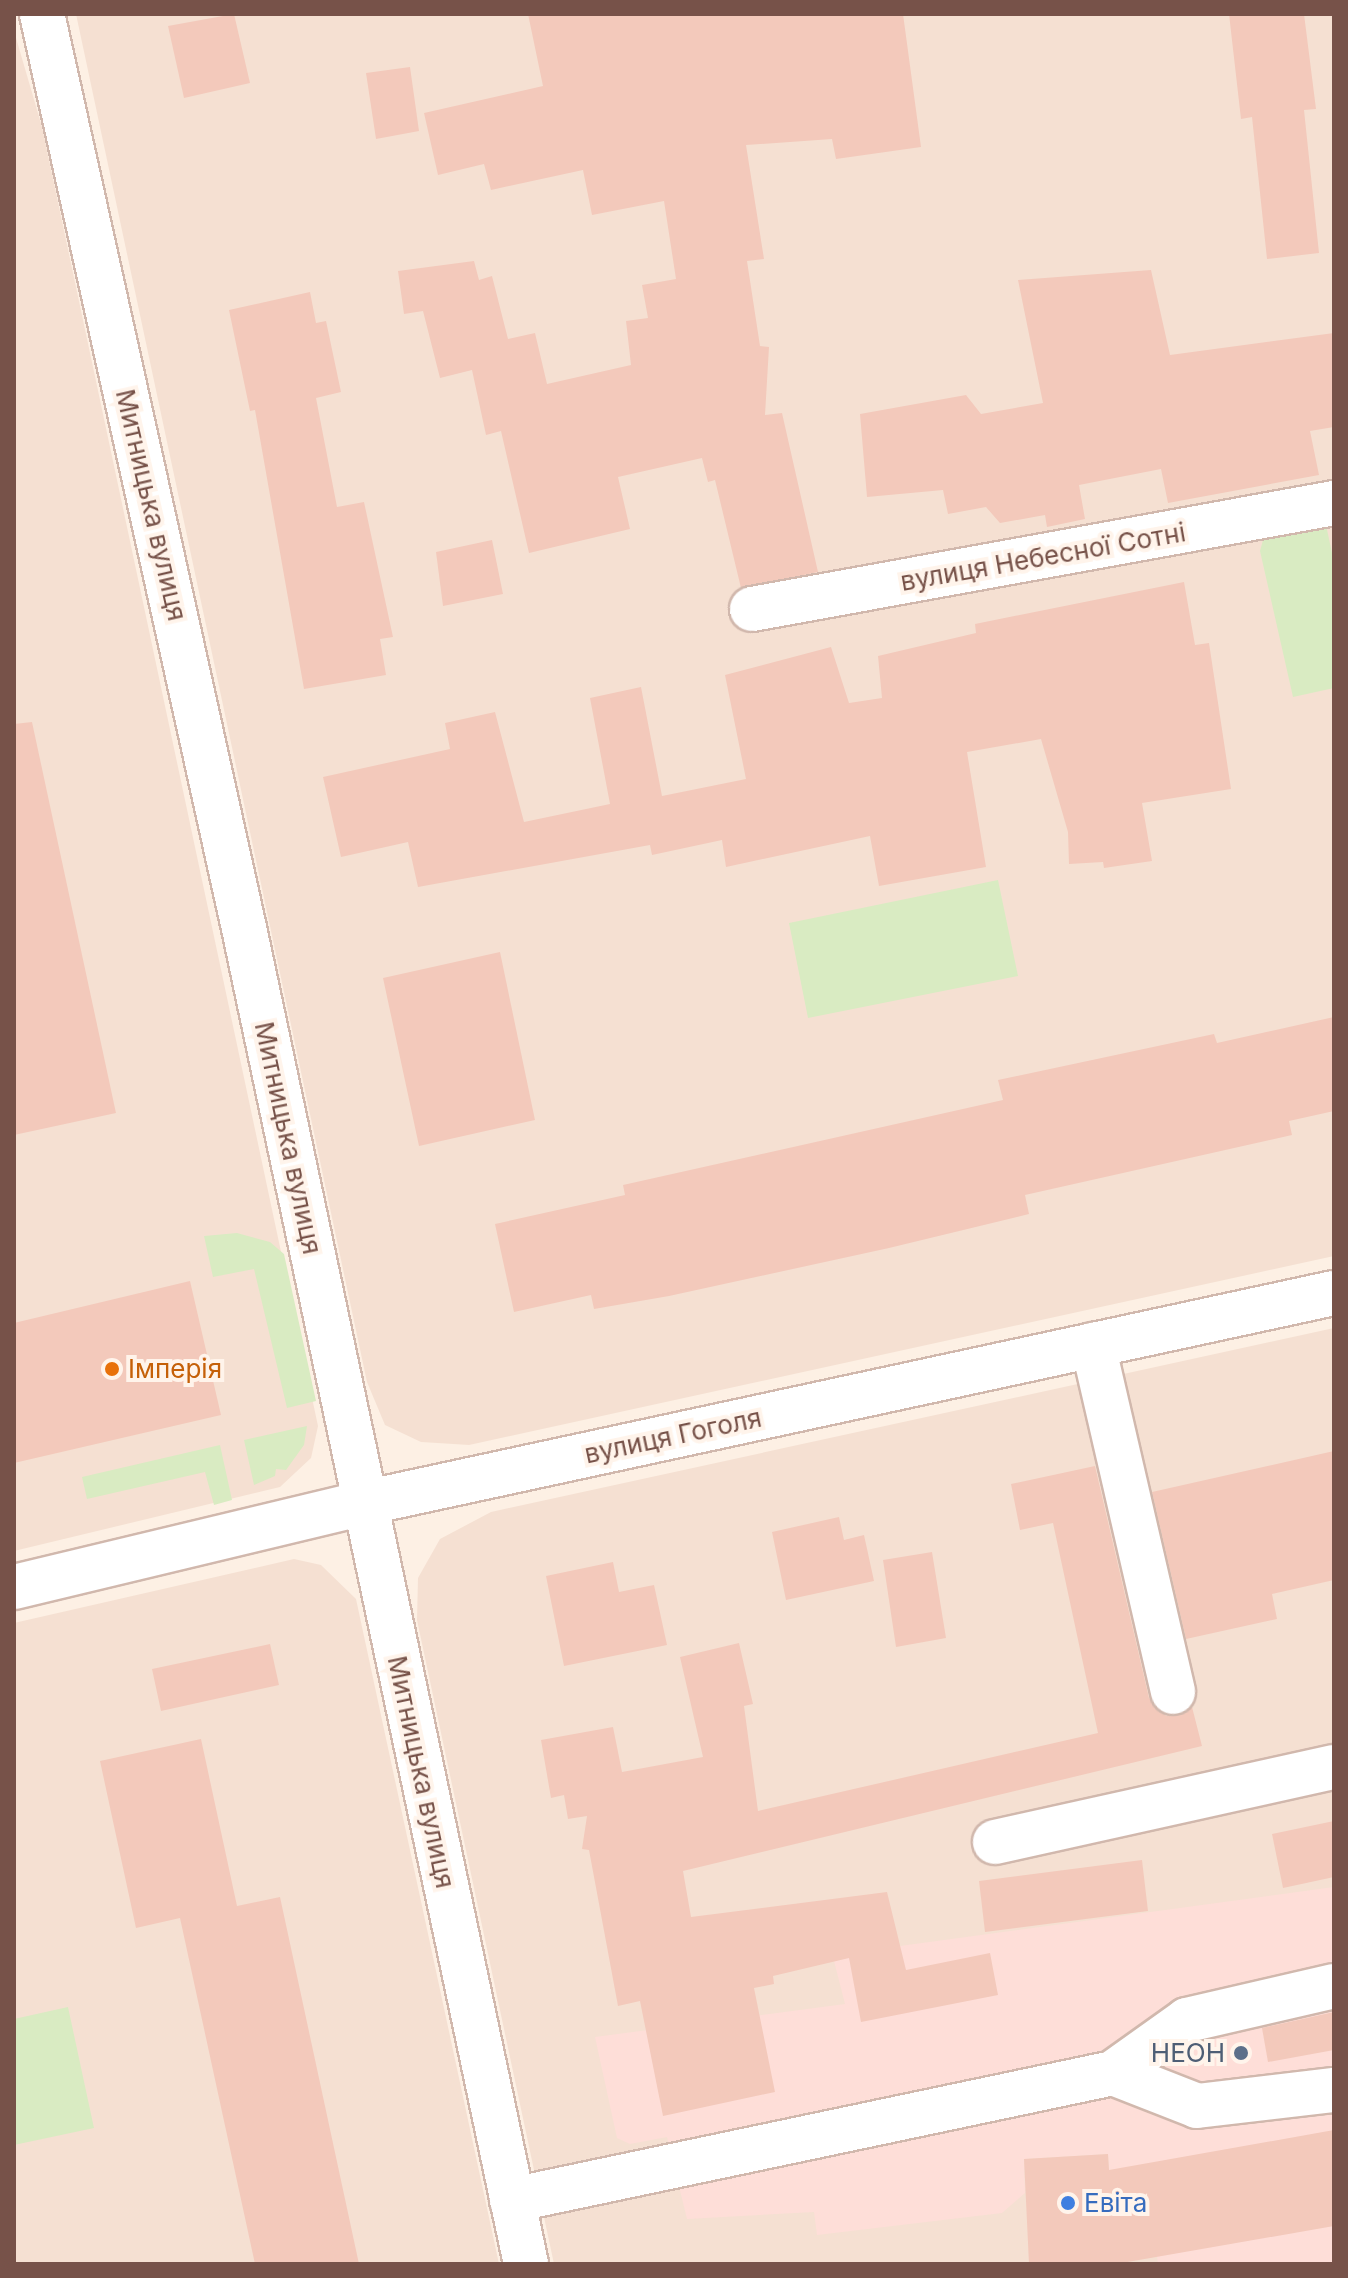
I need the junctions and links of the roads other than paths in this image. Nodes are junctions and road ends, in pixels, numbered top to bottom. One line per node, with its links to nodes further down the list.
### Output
1 (42, 14): 6 (street, Митницька вулиця)
2 (1334, 503): 3 (street, вулиця Небесної Сотні)
3 (752, 609)
4 (1334, 1293): 5 (street, вулиця Гоголя)
5 (1093, 1345): 6 (street, вулиця Гоголя); 8 (street)
6 (364, 1503): 7 (street, вулиця Гоголя); 14 (street, Митницька вулиця)
7 (14, 1587)
8 (1173, 1692)
9 (1334, 1767): 10 (street)
10 (995, 1842)
11 (1334, 1986): 12 (street)
12 (1113, 2073): 13 (street); 14 (street)
13 (1334, 2090)
14 (512, 2200): 15 (street, Митницька вулиця)
15 (526, 2264)

